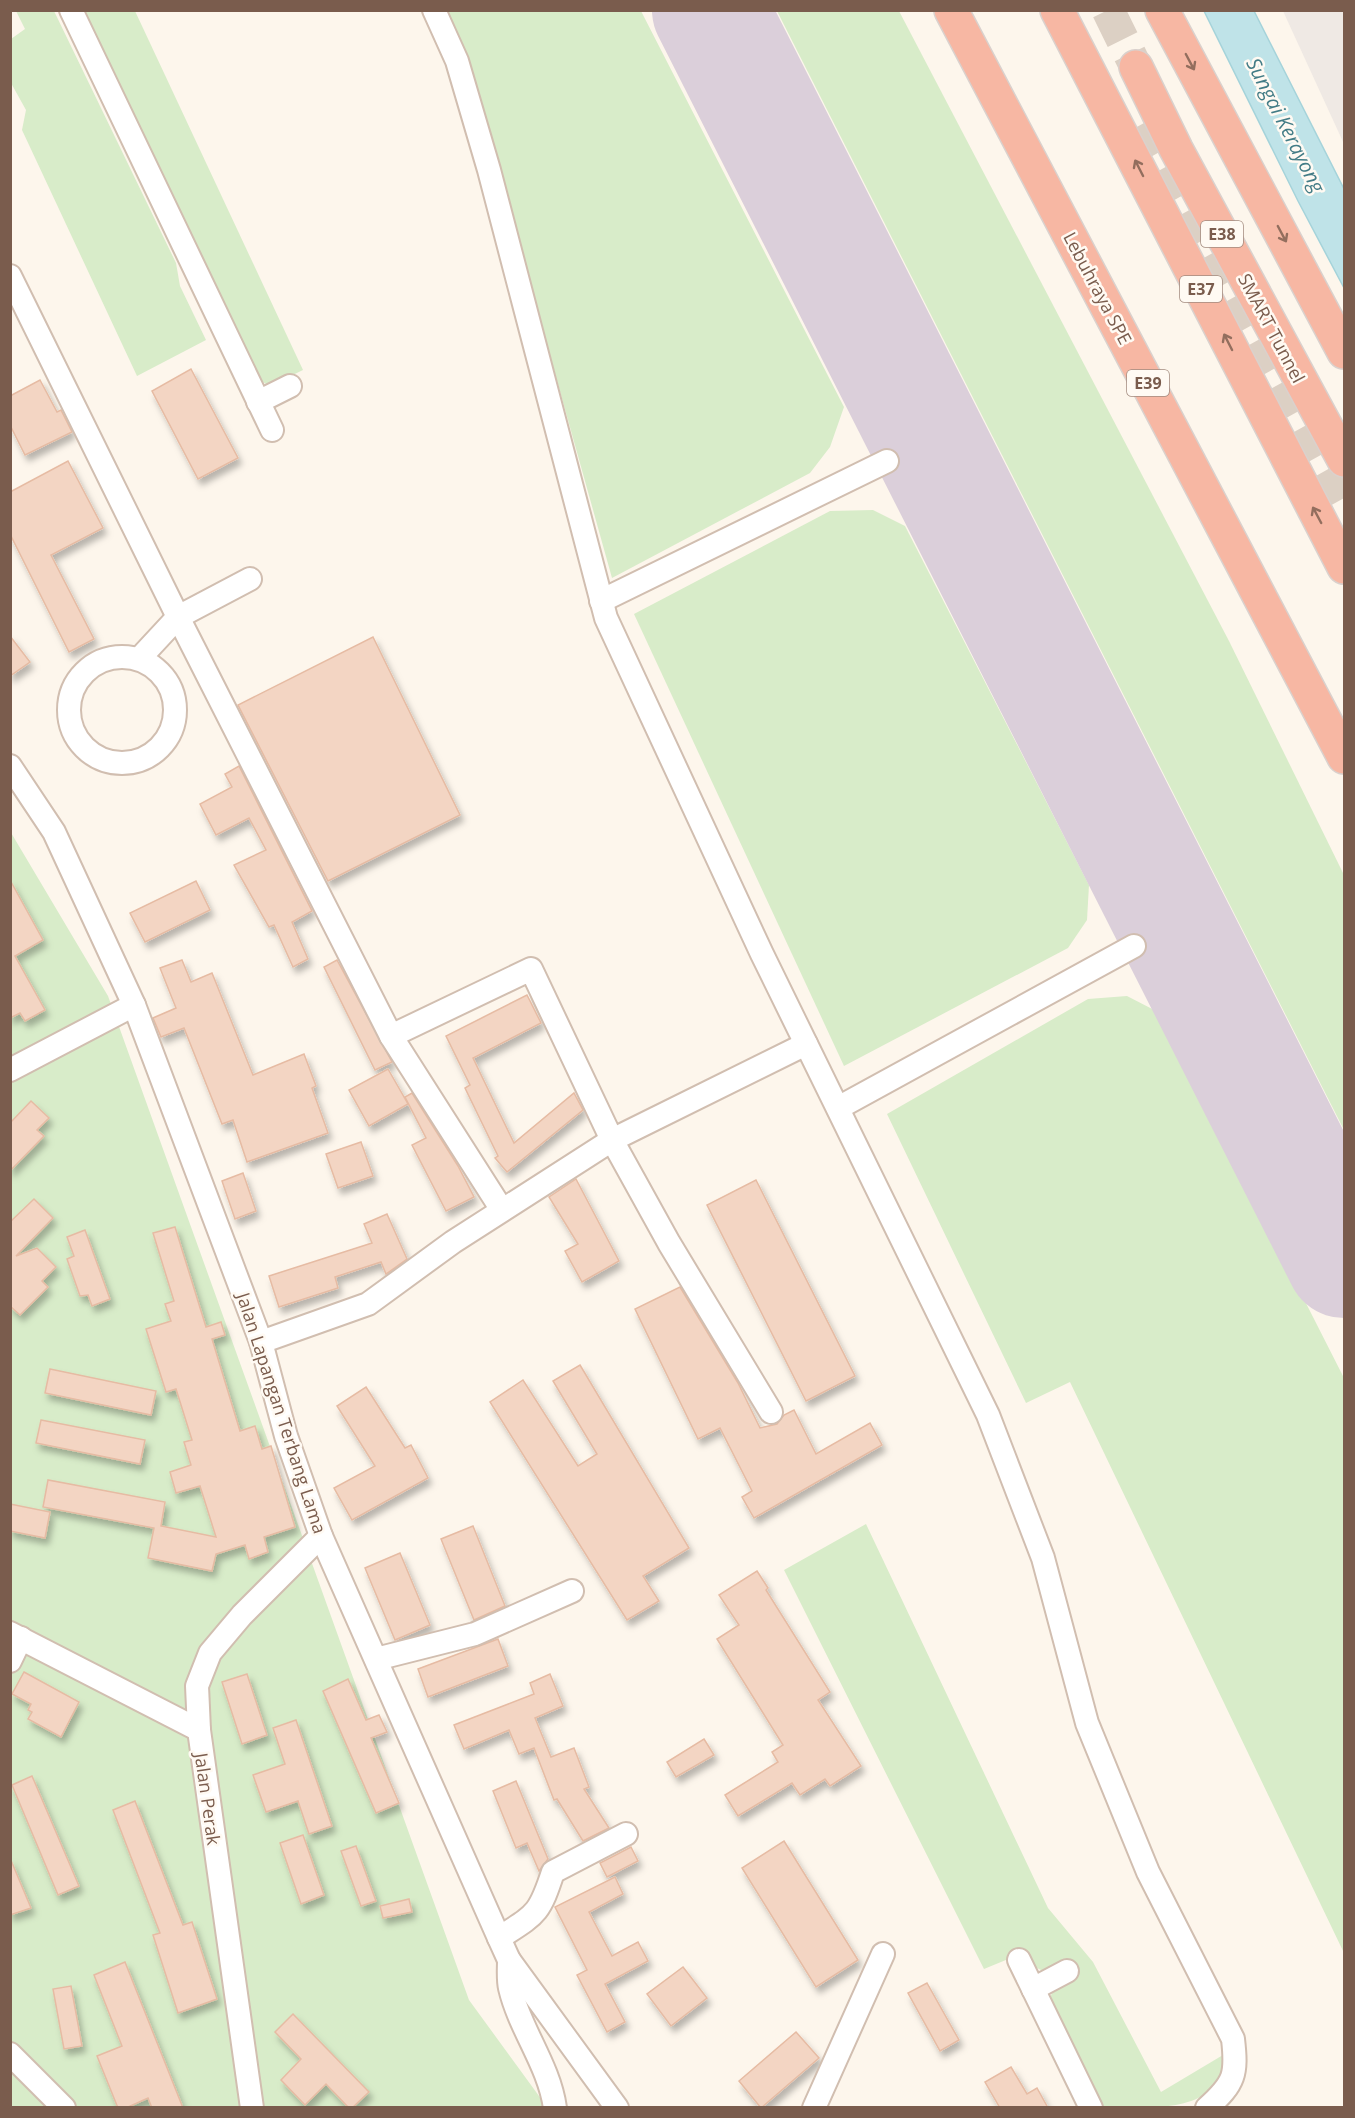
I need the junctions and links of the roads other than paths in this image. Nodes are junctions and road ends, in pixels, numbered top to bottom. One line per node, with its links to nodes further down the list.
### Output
1 (71, 10): 12 (street)
2 (434, 10): 19 (street)
3 (951, 10): 23 (highway, Lebuhraya SPE / E39)
4 (965, 10): 22 (highway, Lebuhraya SPE / E39)
5 (1057, 10): 17 (highway, E37, one-way to 5)
6 (1162, 10): 9 (highway, one-way to 9)
7 (1136, 67): 11 (highway, SMART Tunnel / E38)
8 (10, 276): 20 (street)
9 (1344, 352)
10 (290, 386): 12 (street)
11 (1310, 399): 14 (highway); 15 (highway, SMART Tunnel / E38)
12 (258, 402): 13 (street)
13 (272, 430)
14 (1344, 440)
15 (1344, 460)
16 (887, 461): 19 (street)
17 (1344, 567)
18 (250, 579): 20 (street)
19 (602, 601): 28 (street)
20 (178, 616): 21 (street); 27 (street)
21 (139, 658): 21 (street)
22 (1344, 732)
23 (1344, 757)
24 (10, 766): 26 (street, Jalan Lapangan Terbang Lama)
25 (1134, 946): 30 (street)
26 (134, 1005): 29 (street); 33 (street, Jalan Lapangan Terbang Lama)
27 (391, 1036): 31 (street); 32 (street)
28 (806, 1044): 30 (street); 31 (street)
29 (10, 1070)
30 (838, 1108): 55 (street)
31 (612, 1140): 32 (street); 34 (street)
32 (502, 1210): 33 (street)
33 (261, 1342): 35 (street, Jalan Lapangan Terbang Lama)
34 (771, 1412)
35 (321, 1536): 38 (street, Jalan Lapangan Terbang Lama); 40 (street, Jalan Perak)
36 (572, 1591): 38 (street)
37 (16, 1636): 39 (street); 40 (street)
38 (376, 1659): 42 (street, Jalan Lapangan Terbang Lama)
39 (10, 1661)
40 (199, 1730): 50 (street, Jalan Perak)
41 (626, 1834): 42 (street)
42 (499, 1938): 44 (street, Jalan Lapangan Terbang Lama)
43 (883, 1954): 53 (street)
44 (509, 1960): 51 (street); 52 (street, Jalan Lapangan Terbang Lama)
45 (1019, 1960): 47 (street)
46 (1067, 1971): 47 (street)
47 (1033, 1989): 54 (street)
48 (10, 2054): 49 (street)
49 (64, 2108)
50 (252, 2108)
51 (555, 2108)
52 (617, 2108)
53 (814, 2108)
54 (1092, 2108)
55 (1208, 2108)

